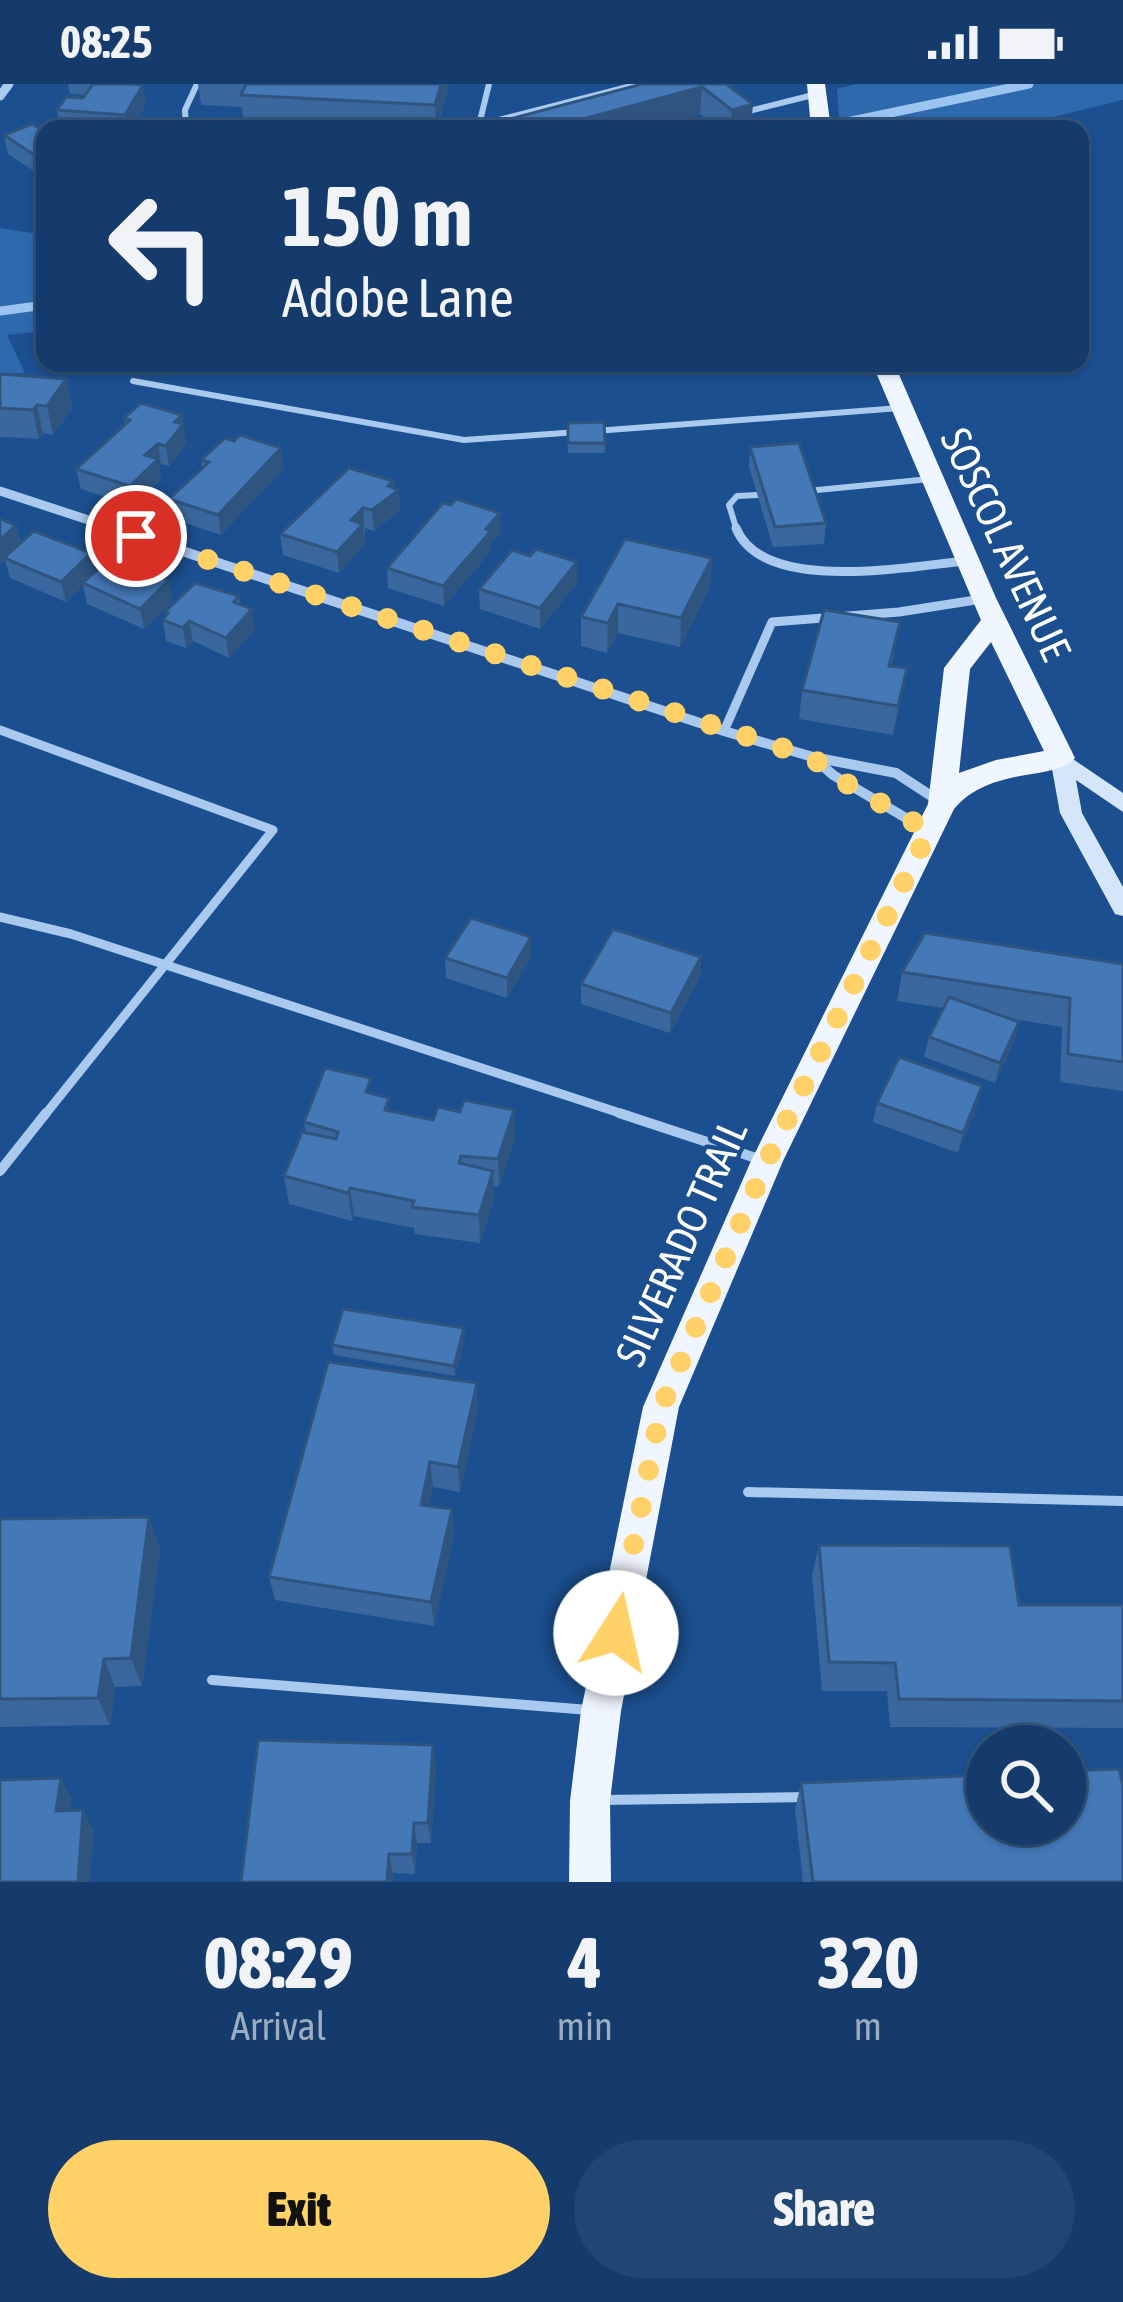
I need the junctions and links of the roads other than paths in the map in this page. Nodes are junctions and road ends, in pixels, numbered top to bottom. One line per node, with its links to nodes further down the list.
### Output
1 (9, 84): 5 (street)
2 (197, 84): 7 (lane)
3 (489, 84): 8 (lane)
4 (639, 84): 9 (lane)
5 (0, 96)
6 (818, 105): 10 (lane)
7 (186, 120)
8 (479, 120)
9 (498, 120)
10 (732, 120)
11 (886, 372): 13 (main road, SOSCOL AVENUE)
12 (133, 381): 13 (lane)
13 (900, 408): 14 (main road, SOSCOL AVENUE)
14 (930, 479): 15 (lane); 18 (main road, SOSCOL AVENUE)
15 (806, 490)
16 (0, 491): 21 (street)
17 (757, 495): 18 (lane)
18 (966, 561): 19 (main road, SOSCOL AVENUE)
19 (988, 610): 21 (lane); 23 (main road, SOSCOL AVENUE); 25 (main road)
20 (0, 730): 28 (lane)
21 (724, 731): 22 (street)
22 (813, 758): 25 (street); 25 (street)
23 (1061, 758): 24 (main road, SOSCOL AVENUE); 25 (main road); 26 (main road, SOSCOL AVENUE)
24 (1123, 805)
25 (936, 818): 29 (main road, SILVERADO TRAIL)
26 (1123, 908)
27 (0, 917): 28 (lane)
28 (165, 968): 29 (lane); 30 (lane)
29 (767, 1161): 34 (main road, SILVERADO TRAIL)
30 (0, 1171)
31 (748, 1492): 32 (lane)
32 (1123, 1502)
33 (212, 1679): 34 (lane)
34 (601, 1711): 36 (main road, SILVERADO TRAIL)
35 (824, 1797): 36 (lane)
36 (590, 1801): 37 (main road, SILVERADO TRAIL)
37 (590, 1882)

